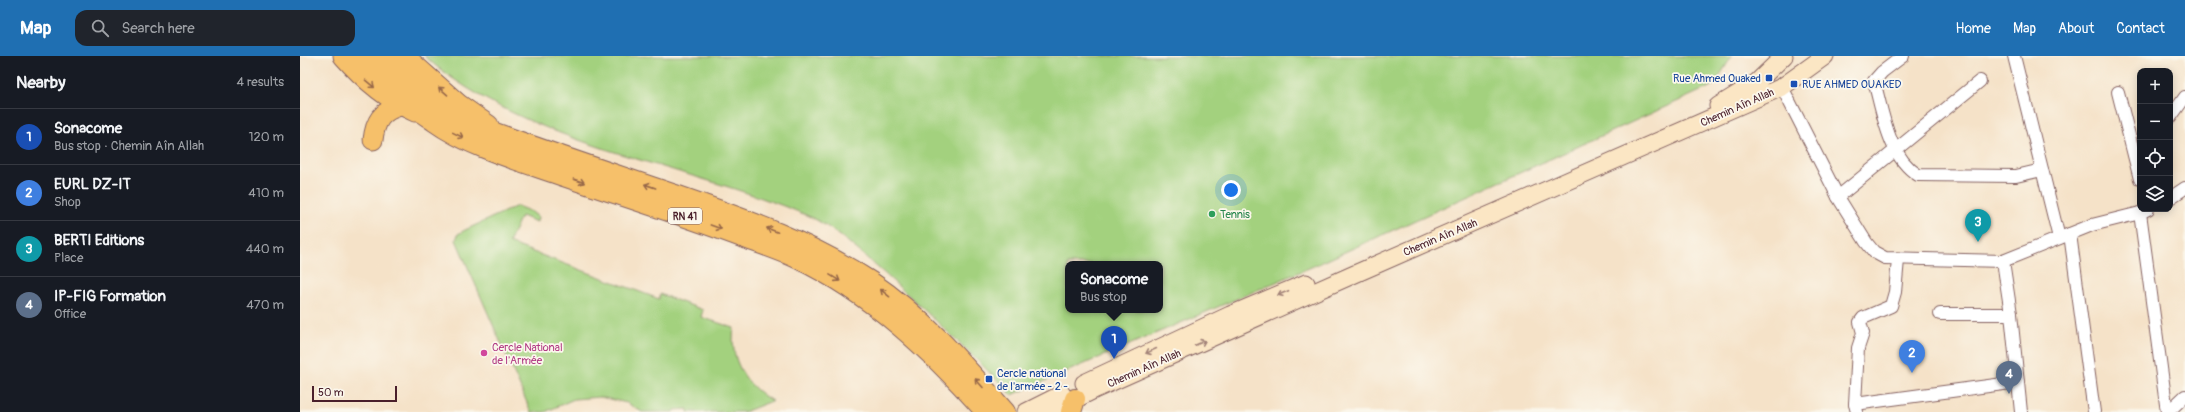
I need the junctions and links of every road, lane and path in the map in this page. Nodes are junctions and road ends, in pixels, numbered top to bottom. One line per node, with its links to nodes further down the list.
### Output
1 (343, 56): 14 (main road, one-way to 14)
2 (364, 56): 16 (highway, RN 41)
3 (383, 56): 17 (highway, RN 41)
4 (405, 56): 17 (main road, one-way to 4)
5 (1784, 56): 9 (main road, Chemin Aîn Allah)
6 (1826, 56): 11 (main road, Chemin Aîn Allah)
7 (1903, 56): 19 (street)
8 (2014, 56): 20 (street)
9 (1772, 68): 11 (main road); 38 (main road, Chemin Aîn Allah, one-way to 38)
10 (1980, 81): 19 (street)
11 (1782, 87): 24 (street); 34 (main road, Chemin Aîn Allah, one-way to 11)
12 (2118, 92): 21 (street)
13 (2185, 97): 15 (street)
14 (400, 106): 16 (main road); 18 (main road)
15 (2173, 114)
16 (433, 121): 36 (highway, RN 41, one-way to 36)
17 (509, 138): 37 (highway, RN 41, one-way to 17)
18 (373, 140)
19 (1895, 152): 20 (street); 24 (street)
20 (2042, 170): 27 (street)
21 (2139, 176)
22 (2185, 188): 23 (street)
23 (2173, 196)
24 (1838, 197): 28 (street)
25 (2140, 212): 27 (street)
26 (2144, 212): 42 (street)
27 (2065, 236): 29 (street); 41 (street)
28 (1898, 260): 29 (street); 35 (street)
29 (2003, 261): 31 (street)
30 (1940, 314): 31 (street)
31 (2011, 314): 32 (street)
32 (2018, 382): 35 (street); 40 (street)
33 (2185, 396): 42 (street)
34 (1073, 406): 39 (main road, Chemin Aîn Allah)
35 (1856, 408)
36 (986, 412)
37 (1005, 412)
38 (1026, 412)
39 (1050, 412)
40 (2021, 412)
41 (2094, 412)
42 (2168, 412)

